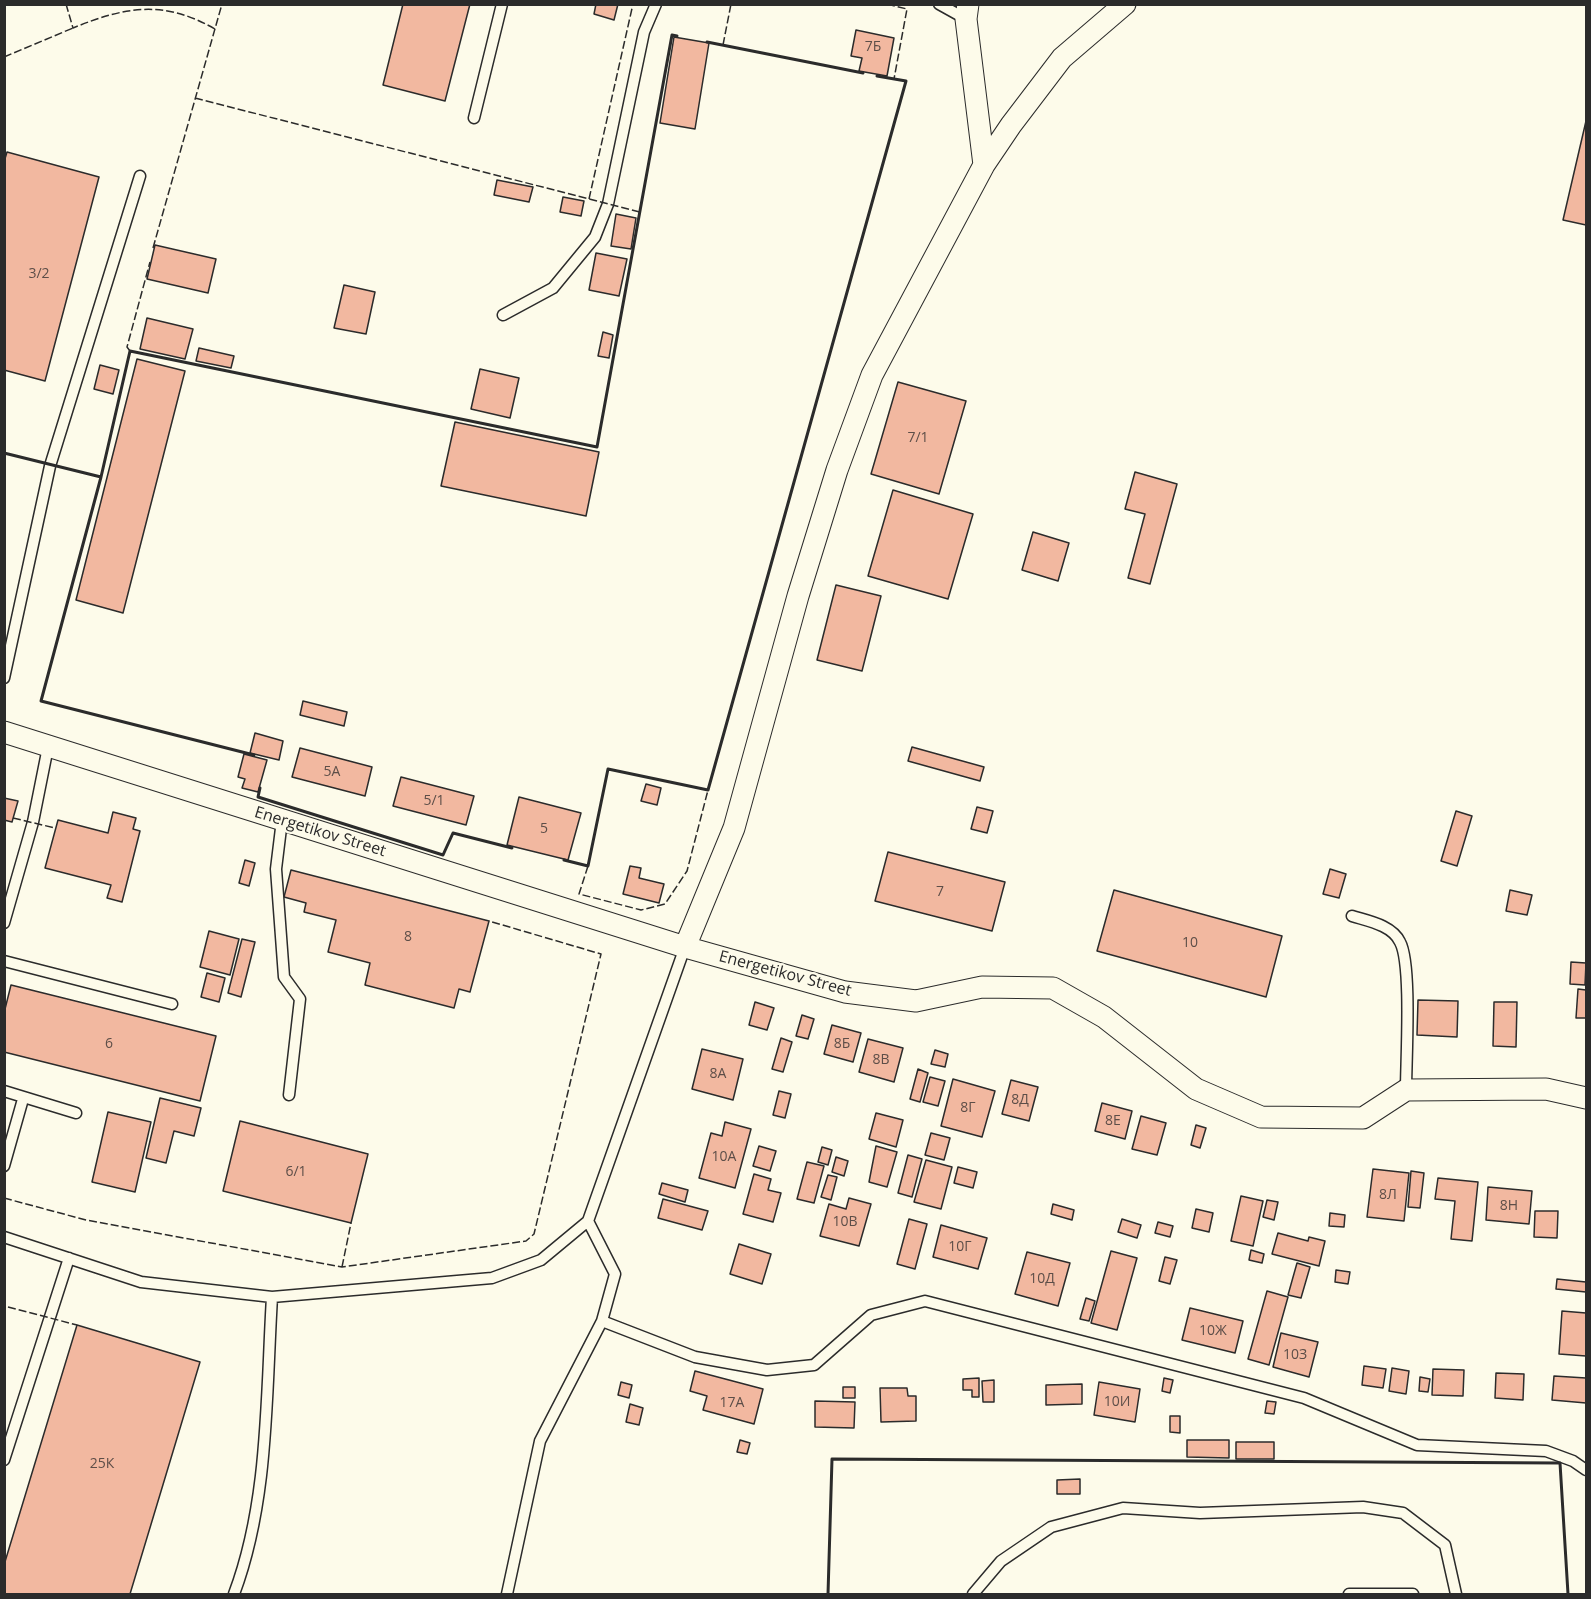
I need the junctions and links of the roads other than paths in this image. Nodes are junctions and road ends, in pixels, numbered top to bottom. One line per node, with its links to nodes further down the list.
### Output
1 (502, 4): 6 (lane)
2 (656, 4): 9 (lane)
3 (939, 4): 5 (lane)
4 (1125, 4): 7 (street)
5 (967, 12): 7 (street)
6 (474, 118)
7 (984, 165): 16 (street)
8 (140, 176): 10 (lane)
9 (503, 315)
10 (4, 678)
11 (4, 732): 12 (street, Energetikov Street)
12 (48, 747): 13 (street, Energetikov Street); 15 (lane)
13 (282, 820): 16 (street, Energetikov Street); 21 (lane)
14 (1352, 916): 19 (lane)
15 (4, 923)
16 (685, 947): 19 (street, Energetikov Street); 26 (lane)
17 (4, 961): 18 (lane)
18 (172, 1004)
19 (1406, 1090): 22 (street)
20 (4, 1091): 23 (lane)
21 (289, 1095)
22 (1587, 1098)
23 (23, 1099): 24 (lane); 25 (lane)
24 (76, 1113)
25 (4, 1166)
26 (588, 1221): 29 (lane); 30 (lane)
27 (4, 1237): 28 (lane)
28 (69, 1258): 29 (lane); 31 (lane)
29 (272, 1297): 33 (lane)
30 (602, 1321): 32 (lane); 34 (lane)
31 (4, 1460)
32 (1587, 1470)
33 (234, 1594)
34 (507, 1594)
35 (973, 1594): 38 (lane)
36 (1349, 1594): 37 (lane)
37 (1413, 1594)
38 (1455, 1594)

